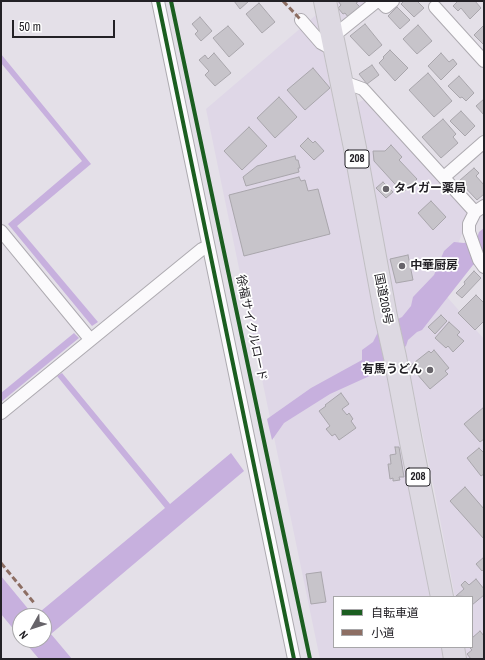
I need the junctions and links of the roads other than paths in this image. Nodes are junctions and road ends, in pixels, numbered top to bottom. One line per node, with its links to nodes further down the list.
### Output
1 (158, 1): 14 (street)
2 (324, 1): 7 (highway, 国道208号 / 208)
3 (379, 1): 4 (street); 7 (street)
4 (393, 1)
5 (435, 7): 8 (street)
6 (300, 20): 7 (street)
7 (332, 40): 9 (highway, 国道208号 / 208)
8 (484, 61)
9 (341, 81): 11 (street); 18 (highway, 国道208号 / 208)
10 (484, 142): 11 (street)
11 (444, 177): 12 (street)
12 (480, 209): 15 (street)
13 (1, 231): 16 (street)
14 (208, 246): 16 (street); 20 (street)
15 (484, 267)
16 (90, 339): 17 (street)
17 (1, 413)
18 (442, 596)
19 (452, 648): 21 (highway)
20 (294, 659)
21 (455, 659)

